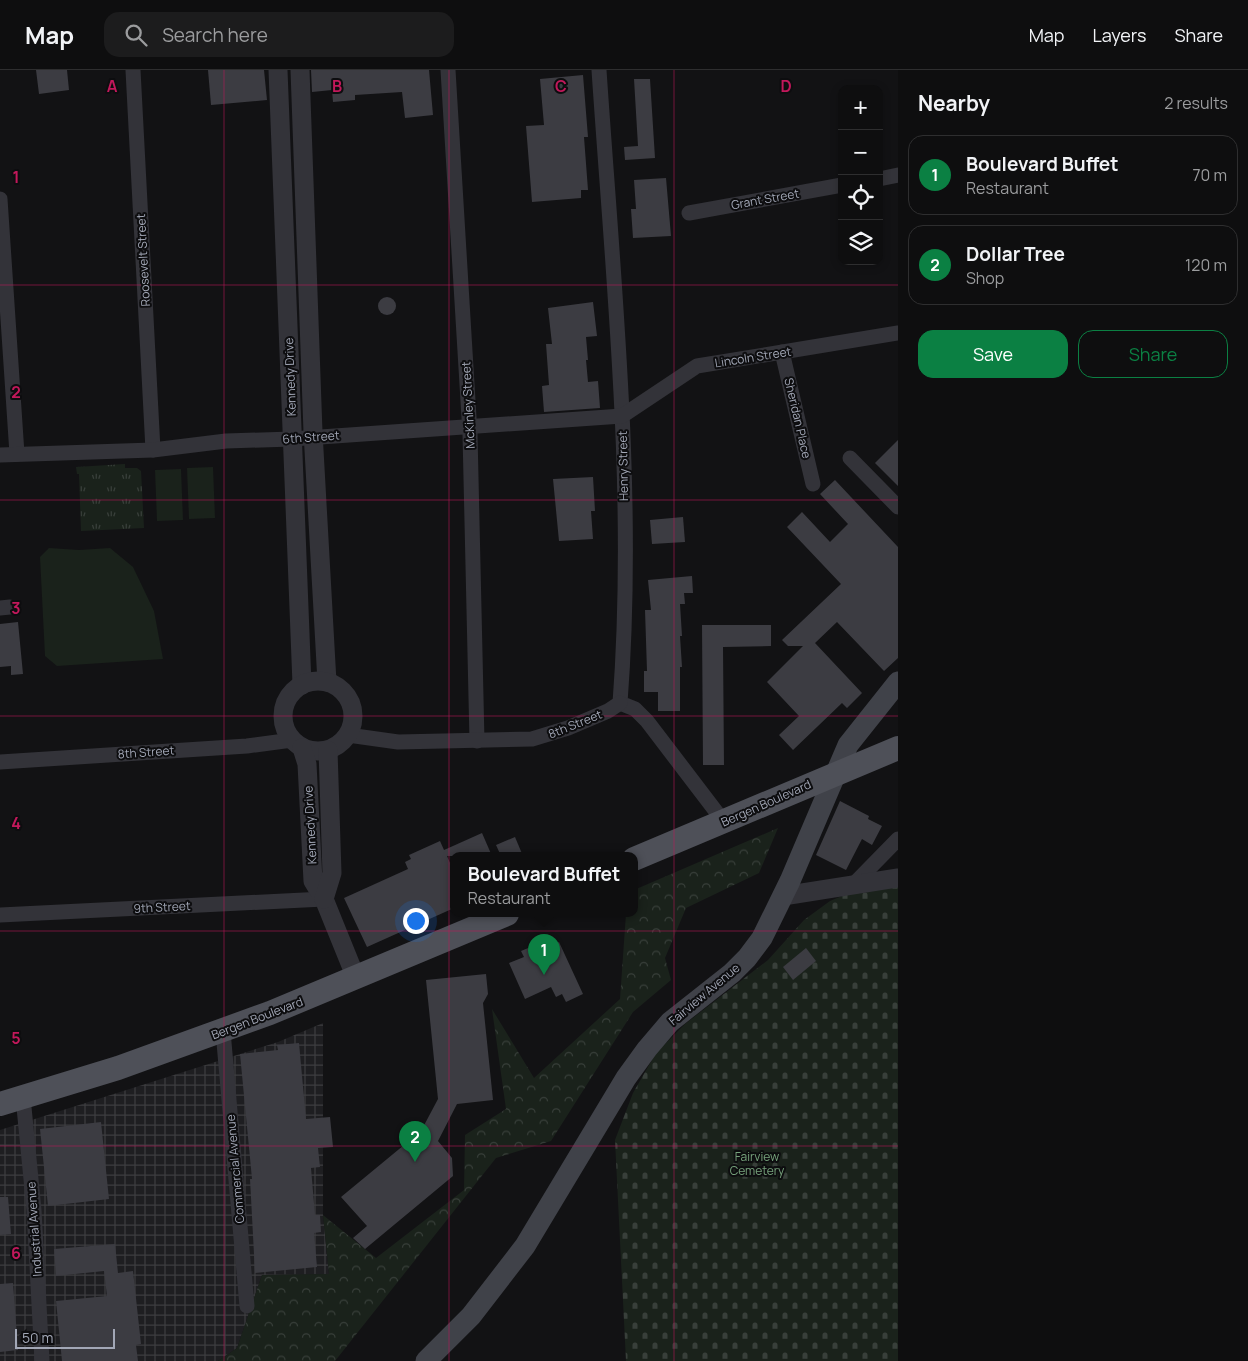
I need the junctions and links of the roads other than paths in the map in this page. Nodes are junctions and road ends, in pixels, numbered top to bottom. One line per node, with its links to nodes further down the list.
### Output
1 (133, 70): 23 (street, Roosevelt Street)
2 (278, 70): 7 (street, Kennedy Drive)
3 (300, 70): 6 (street, Kennedy Drive)
4 (448, 70): 20 (street, McKinley Street)
5 (600, 70): 19 (street, Henry Street)
6 (303, 130): 7 (street); 13 (street, Kennedy Drive)
7 (282, 132): 14 (street, Kennedy Drive)
8 (898, 175): 9 (street)
9 (883, 178)
10 (838, 187): 12 (street, Grant Street)
11 (0, 199): 24 (street)
12 (689, 213)
13 (306, 228): 14 (street); 15 (street, Kennedy Drive)
14 (285, 230): 16 (street, Kennedy Drive)
15 (309, 318): 16 (street); 21 (street, Kennedy Drive)
16 (288, 319): 22 (street, Kennedy Drive)
17 (898, 333): 18 (street, Lincoln Street)
18 (782, 352): 19 (street, Lincoln Street); 27 (street, Sheridan Place)
19 (622, 416): 20 (street, 6th Street); 32 (street, Henry Street)
20 (470, 426): 21 (street, 6th Street); 34 (street, McKinley Street)
21 (313, 437): 22 (street, 6th Street); 29 (street, Kennedy Drive)
22 (292, 439): 23 (street, 6th Street); 31 (street, Kennedy Drive)
23 (153, 450): 24 (street, 6th Street)
24 (17, 454): 25 (street, 6th Street)
25 (0, 455)
26 (850, 458): 28 (street)
27 (813, 484)
28 (898, 507)
29 (327, 682): 31 (street); 33 (street)
30 (898, 682): 44 (main road, Fairview Avenue)
31 (302, 685): 35 (street)
32 (620, 703): 34 (street, 8th Street); 39 (street)
33 (348, 735): 34 (street, 8th Street); 36 (street)
34 (476, 741)
35 (297, 744): 36 (street); 38 (street, 8th Street); 45 (street, Kennedy Drive)
36 (328, 750): 45 (street, Kennedy Drive)
37 (889, 751): 39 (main road, Bergen Boulevard)
38 (0, 762)
39 (724, 822): 41 (main road, Bergen Boulevard)
40 (898, 839): 43 (street)
41 (638, 858)
42 (898, 878): 43 (street)
43 (852, 886): 44 (street)
44 (783, 896): 54 (main road, Fairview Avenue)
45 (324, 899): 46 (street, 9th Street); 48 (street, Kennedy Drive)
46 (0, 915)
47 (500, 917): 48 (main road, Bergen Boulevard)
48 (356, 978): 49 (main road, Bergen Boulevard)
49 (222, 1031): 50 (main road, Bergen Boulevard); 52 (street, Commercial Avenue)
50 (23, 1097): 51 (main road, Bergen Boulevard); 53 (street, Industrial Avenue)
51 (0, 1104)
52 (247, 1306)
53 (42, 1361)
54 (426, 1361)

